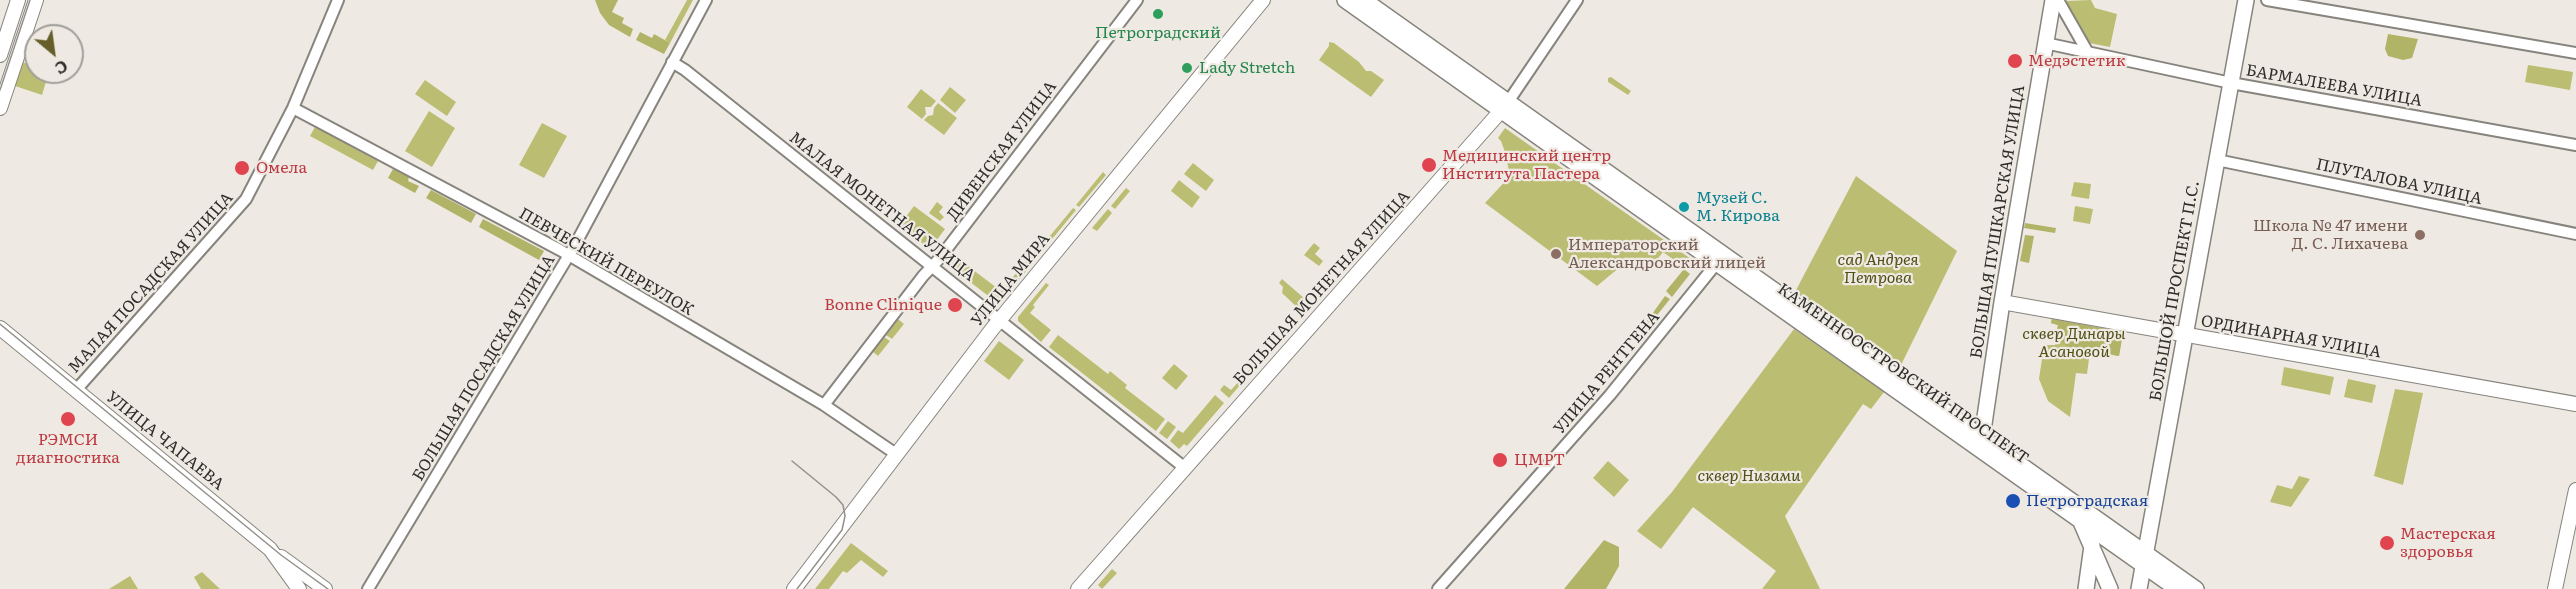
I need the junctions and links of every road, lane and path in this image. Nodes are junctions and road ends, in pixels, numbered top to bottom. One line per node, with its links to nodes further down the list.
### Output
1 (18, 0): 17 (street)
2 (36, 0): 21 (street)
3 (338, 0): 22 (street, МАЛАЯ ПОСАДСКАЯ УЛИЦА)
4 (706, 0): 18 (street, БОЛЬШАЯ ПОСАДСКАЯ УЛИЦА)
5 (1137, 0): 28 (street, ДИВЕНСКАЯ УЛИЦА)
6 (1263, 0): 30 (street, УЛИЦА МИРА)
7 (1345, 0): 20 (main road, КАМЕННООСТРОВСКИЙ ПРОСПЕКТ)
8 (1364, 0): 20 (main road, КАМЕННООСТРОВСКИЙ ПРОСПЕКТ)
9 (1577, 0): 20 (street, БОЛЬШАЯ МОНЕТНАЯ УЛИЦА)
10 (2053, 0): 14 (main road, БОЛЬШАЯ ПУШКАРСКАЯ УЛИЦА)
11 (2058, 0): 15 (street)
12 (2246, 0): 19 (main road, БОЛЬШОЙ ПРОСПЕКТ П.С.)
13 (2267, 0): 16 (street)
14 (2045, 43): 15 (street, БАРМАЛЕЕВА УЛИЦА); 29 (main road, БОЛЬШАЯ ПУШКАРСКАЯ УЛИЦА)
15 (2087, 51): 19 (street, БАРМАЛЕЕВА УЛИЦА)
16 (2576, 53)
17 (0, 55)
18 (672, 63): 26 (street, БОЛЬШАЯ ПОСАДСКАЯ УЛИЦА); 28 (street, МАЛАЯ МОНЕТНАЯ УЛИЦА)
19 (2231, 83): 23 (street, БАРМАЛЕЕВА УЛИЦА); 24 (main road, БОЛЬШОЙ ПРОСПЕКТ П.С.)
20 (1504, 106): 27 (main road, КАМЕННООСТРОВСКИЙ ПРОСПЕКТ); 38 (street, БОЛЬШАЯ МОНЕТНАЯ УЛИЦА)
21 (0, 108)
22 (293, 108): 26 (street, ПЕВЧЕСКИЙ ПЕРЕУЛОК); 33 (street, МАЛАЯ ПОСАДСКАЯ УЛИЦА)
23 (2576, 145)
24 (2217, 160): 25 (street, ПЛУТАЛОВА УЛИЦА); 32 (main road, БОЛЬШОЙ ПРОСПЕКТ П.С.)
25 (2576, 234)
26 (569, 255): 35 (street, ПЕВЧЕСКИЙ ПЕРЕУЛОК); 48 (street, БОЛЬШАЯ ПОСАДСКАЯ УЛИЦА)
27 (1720, 259): 36 (main road, КАМЕННООСТРОВСКИЙ ПРОСПЕКТ); 51 (street, УЛИЦА РЕНТГЕНА)
28 (932, 266): 30 (street, МАЛАЯ МОНЕТНАЯ УЛИЦА); 35 (street, ДИВЕНСКАЯ УЛИЦА)
29 (2002, 302): 32 (street, ОРДИНАРНАЯ УЛИЦА); 36 (main road, БОЛЬШАЯ ПУШКАРСКАЯ УЛИЦА)
30 (1000, 320): 37 (street, УЛИЦА МИРА); 38 (street, МАЛАЯ МОНЕТНАЯ УЛИЦА)
31 (0, 328): 33 (street, УЛИЦА ЧАПАЕВА)
32 (2186, 336): 34 (street, ОРДИНАРНАЯ УЛИЦА); 43 (main road, БОЛЬШОЙ ПРОСПЕКТ П.С.)
33 (76, 390): 42 (street, УЛИЦА ЧАПАЕВА)
34 (2576, 404)
35 (824, 405): 37 (street, ПЕВЧЕСКИЙ ПЕРЕУЛОК)
36 (1981, 444): 40 (main road, КАМЕННООСТРОВСКИЙ ПРОСПЕКТ); 43 (main road, КАМЕННООСТРОВСКИЙ ПРОСПЕКТ)
37 (896, 454): 49 (street, УЛИЦА МИРА)
38 (1185, 468): 50 (street, БОЛЬШАЯ МОНЕТНАЯ УЛИЦА)
39 (2576, 490): 55 (street)
40 (2081, 522): 41 (main road); 43 (main road, КАМЕННООСТРОВСКИЙ ПРОСПЕКТ)
41 (2092, 546): 44 (main road); 52 (main road)
42 (270, 549): 46 (street, УЛИЦА ЧАПАЕВА); 47 (street)
43 (2145, 560): 45 (main road, БОЛЬШОЙ ПРОСПЕКТ П.С.); 53 (main road, КАМЕННООСТРОВСКИЙ ПРОСПЕКТ); 54 (main road, КАМЕННООСТРОВСКИЙ ПРОСПЕКТ)
44 (2110, 587)
45 (2138, 588)
46 (298, 589)
47 (325, 589)
48 (368, 589)
49 (794, 589)
50 (1078, 589)
51 (1438, 589)
52 (2086, 589)
53 (2177, 589)
54 (2196, 589)
55 (2556, 589)

